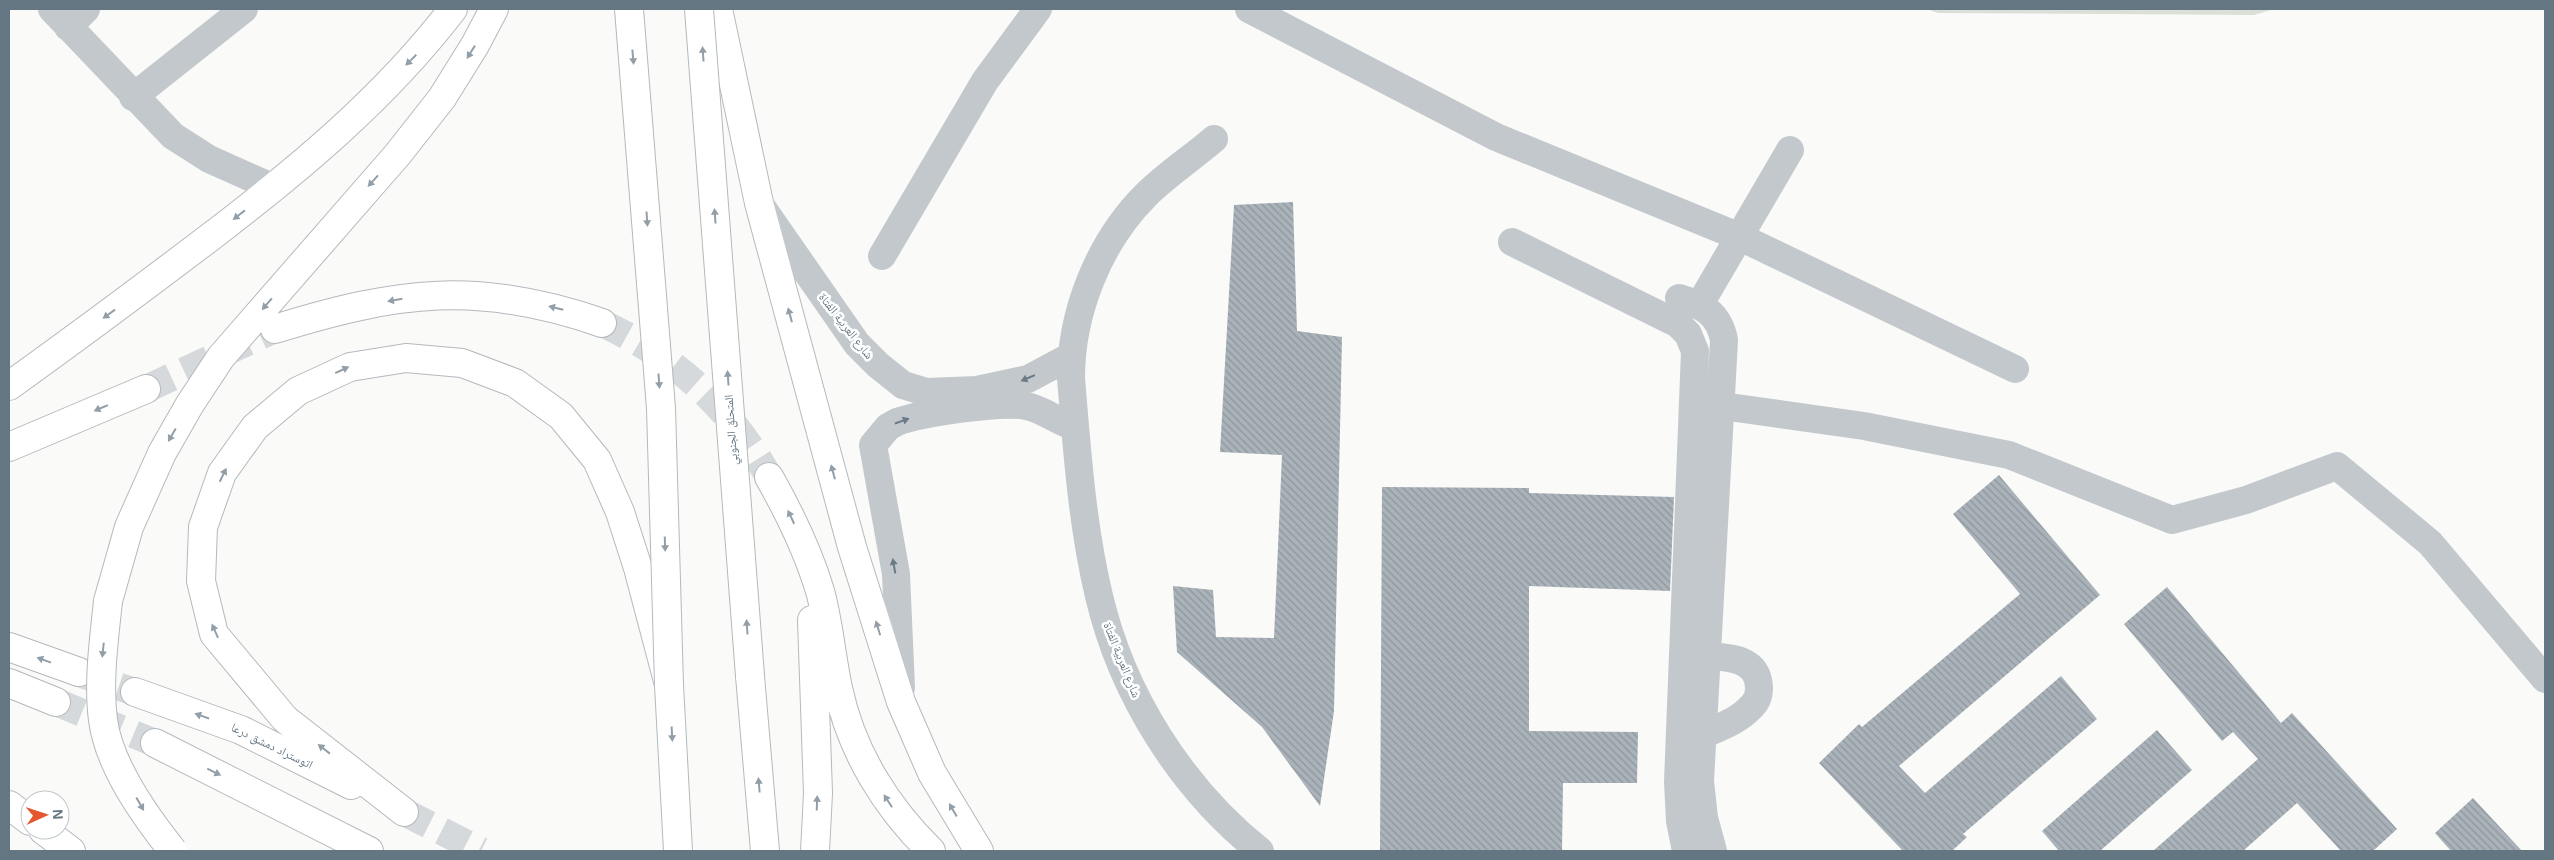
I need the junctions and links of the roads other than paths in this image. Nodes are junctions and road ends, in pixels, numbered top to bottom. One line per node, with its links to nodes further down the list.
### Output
1 (244, 9): 10 (street)
2 (453, 9): 13 (highway, one-way to 13)
3 (494, 9): 46 (highway, one-way to 46, bridge)
4 (629, 9): 35 (highway, one-way to 35, bridge)
5 (699, 9): 49 (highway, المتحلق الجنوبي, one-way to 5, bridge)
6 (718, 9): 14 (highway)
7 (1038, 9): 17 (street)
8 (1249, 9): 15 (street)
9 (69, 15): 10 (street)
10 (133, 97): 13 (street)
11 (1214, 139): 20 (street)
12 (1790, 150): 15 (street)
13 (274, 188): 22 (highway, one-way to 22)
14 (759, 203): 24 (street, شارع العربية الفتاة); 38 (highway, one-way to 14)
15 (1740, 237): 21 (street); 25 (street)
16 (1512, 242): 30 (street)
17 (882, 256)
18 (602, 323): 19 (highway, one-way to 19)
19 (275, 329)
20 (1071, 356): 24 (street, شارع العربية الفتاة, one-way to 24); 26 (street, شارع العربية الفتاة)
21 (2015, 369)
22 (9, 386)
23 (146, 389): 27 (highway, one-way to 27)
24 (978, 399): 26 (street, شارع العربية الفتاة); 38 (street, شارع العربية الفتاة, one-way to 24)
25 (1722, 406): 30 (street); 33 (street)
26 (1075, 427): 53 (street, شارع العربية الفتاة)
27 (9, 447)
28 (770, 477): 29 (highway, one-way to 28)
29 (806, 551): 50 (highway, one-way to 29); 51 (highway, one-way to 29)
30 (1699, 644): 39 (street); 39 (street); 44 (street)
31 (9, 647): 32 (highway, one-way to 31)
32 (79, 672)
33 (2543, 673)
34 (9, 683): 37 (highway)
35 (669, 685): 36 (highway, اتوستراد دمشق درعا); 48 (highway, one-way to 48)
36 (135, 692)
37 (56, 702)
38 (901, 702): 52 (highway, one-way to 38)
39 (1702, 735): 44 (street)
40 (155, 743): 47 (highway, one-way to 47)
41 (9, 805): 42 (highway)
42 (20, 813)
43 (56, 840): 45 (highway)
44 (1702, 850)
45 (71, 851)
46 (173, 851)
47 (369, 851)
48 (678, 851)
49 (765, 851)
50 (815, 851)
51 (930, 851)
52 (979, 851)
53 (1260, 851)

